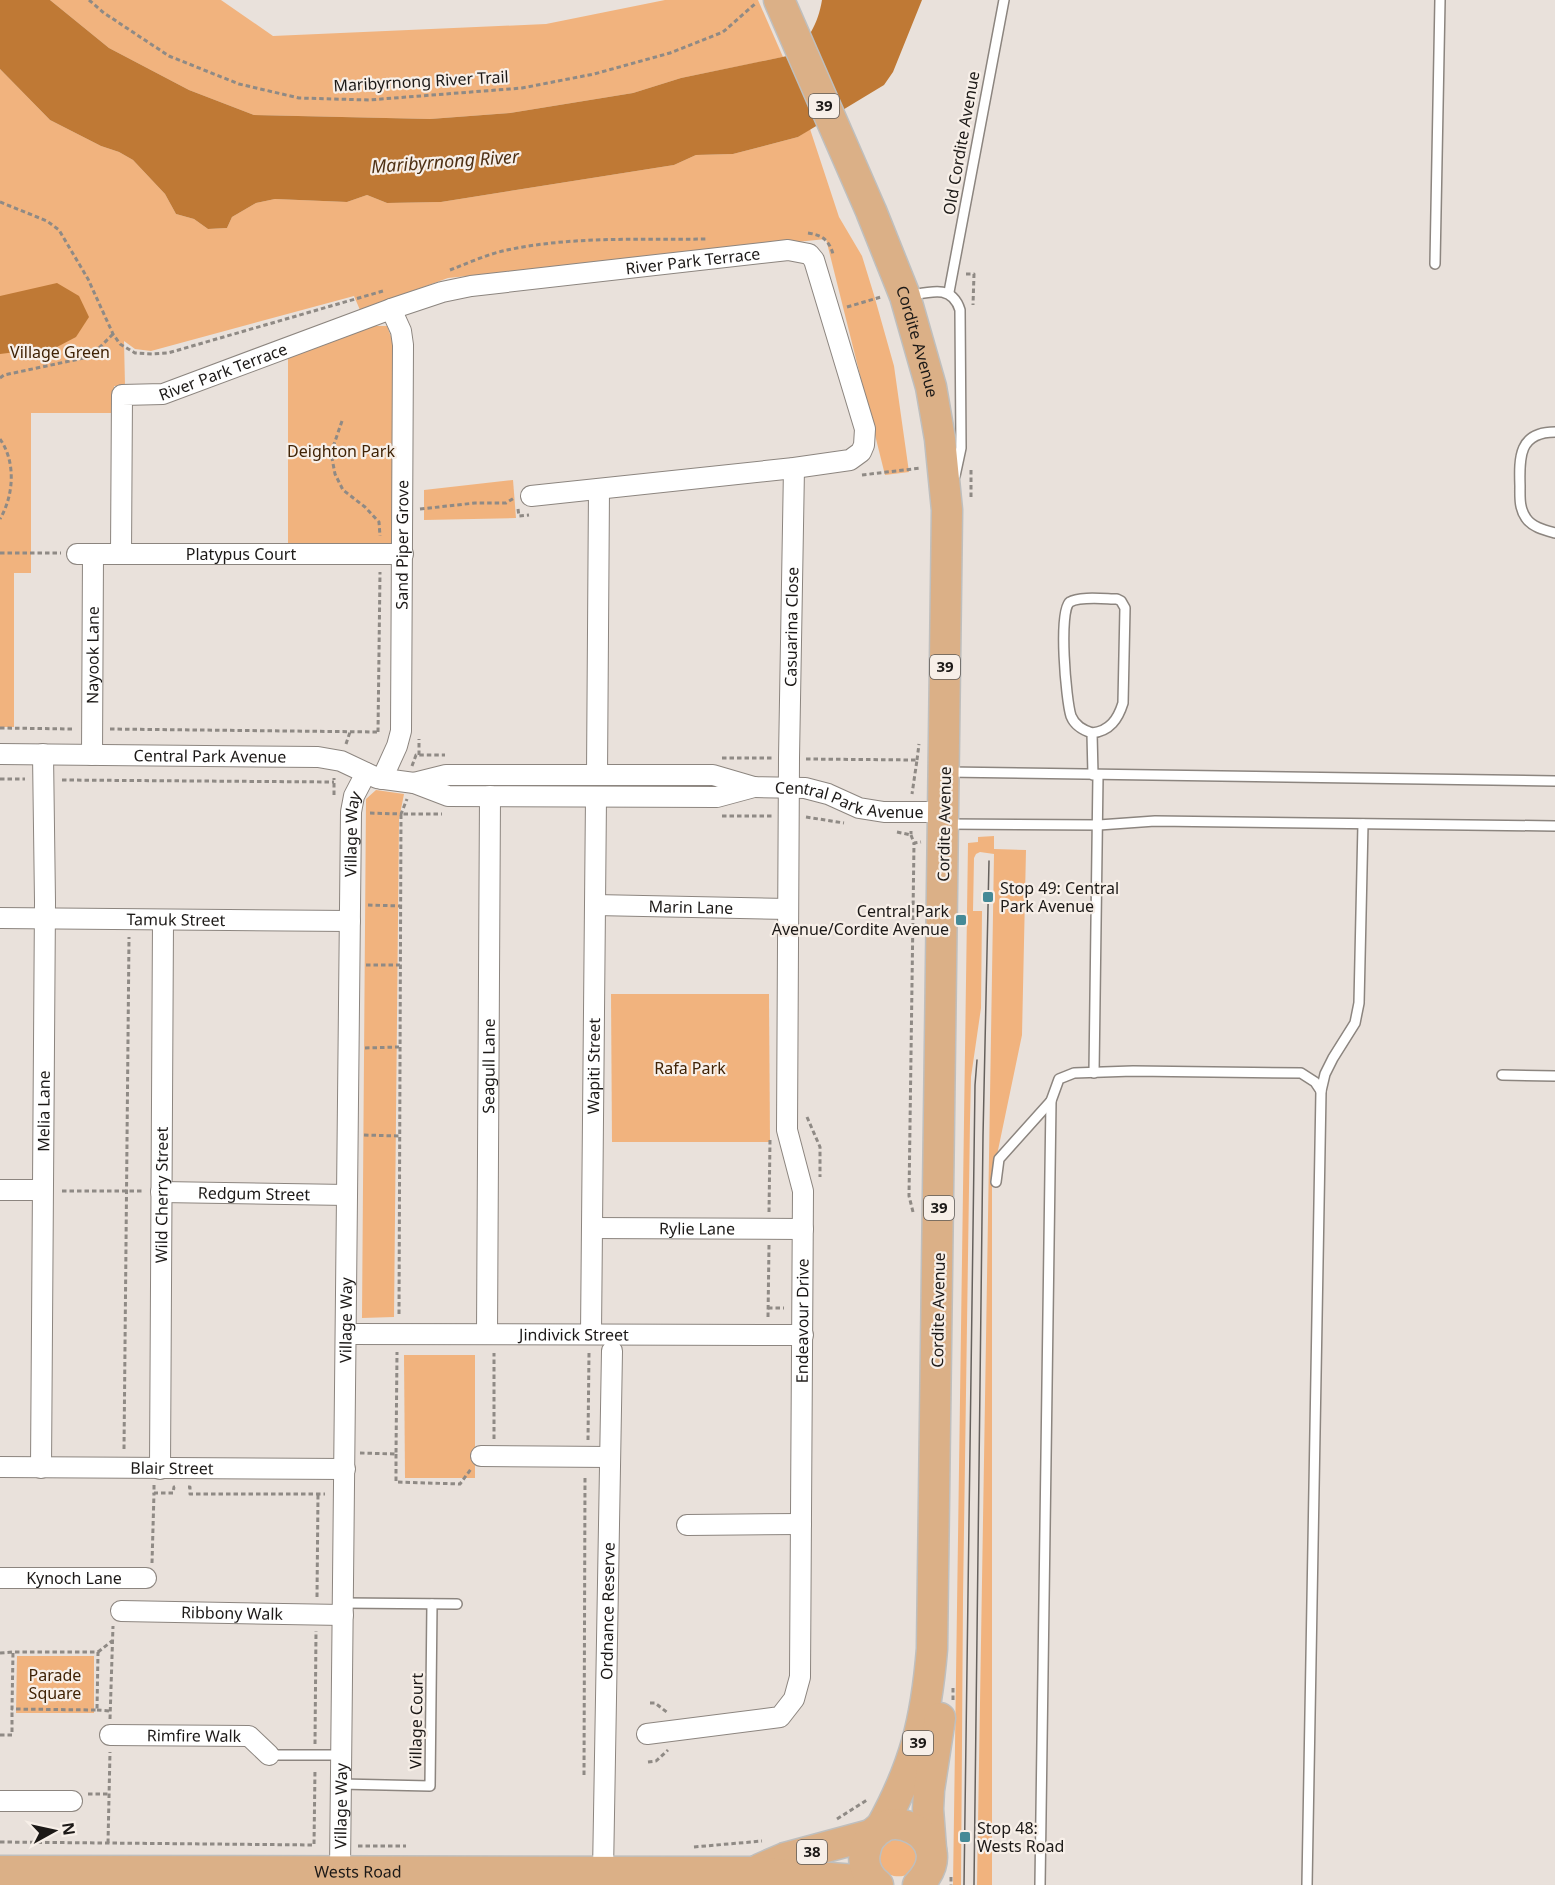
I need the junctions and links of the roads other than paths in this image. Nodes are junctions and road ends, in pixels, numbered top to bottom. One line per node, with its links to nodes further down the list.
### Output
1 (779, 0): 6 (main road, Cordite Avenue / 39)
2 (1004, 0): 5 (lane, Old Cordite Avenue)
3 (1440, 0): 4 (lane)
4 (1435, 264)
5 (949, 292): 6 (lane); 12 (lane)
6 (905, 296): 12 (main road, Cordite Avenue / 39)
7 (391, 309): 9 (street, River Park Terrace); 15 (street, River Park Terrace); 16 (street, Sand Piper Grove)
8 (1555, 432): 13 (lane)
9 (794, 468): 10 (street, River Park Terrace); 27 (street, Casuarina Close)
10 (599, 489): 11 (street, River Park Terrace); 22 (street)
11 (524, 496)
12 (947, 510): 21 (main road, Cordite Avenue / 39)
13 (1555, 533)
14 (80, 554): 15 (street, Platypus Court); 20 (street, Nayook Lane)
15 (121, 554): 16 (street, Platypus Court)
16 (403, 554): 24 (street, Sand Piper Grove)
17 (1092, 733): 17 (lane); 23 (lane)
18 (0, 754): 19 (street, Central Park Avenue)
19 (43, 754): 20 (street, Central Park Avenue); 37 (street, Melia Lane)
20 (92, 755): 24 (street, Central Park Avenue)
21 (945, 772): 23 (lane); 30 (main road, Cordite Avenue / 39)
22 (597, 775): 26 (street, Central Park Avenue); 27 (street, Central Park Avenue)
23 (1095, 775): 25 (lane); 32 (lane)
24 (374, 776): 26 (street, Central Park Avenue); 39 (street, Village Way)
25 (1555, 781)
26 (414, 783): 28 (street, Central Park Avenue)
27 (772, 787): 29 (street, Central Park Avenue); 30 (street, Central Park Avenue); 35 (street, Endeavour Drive)
28 (490, 796): 29 (street, Central Park Avenue); 55 (street, Seagull Lane)
29 (596, 797): 34 (street, Wapiti Street)
30 (944, 818): 32 (lane); 67 (main road, Cordite Avenue / 39)
31 (1363, 824): 32 (lane); 33 (lane); 43 (lane)
32 (1099, 825): 40 (lane)
33 (1555, 826)
34 (595, 905): 35 (street, Marin Lane); 50 (street, Wapiti Street)
35 (788, 909): 51 (street, Endeavour Drive)
36 (0, 918): 37 (street, Tamuk Street)
37 (44, 919): 38 (street, Tamuk Street); 47 (street, Melia Lane)
38 (163, 921): 39 (street, Tamuk Street); 48 (street, Wild Cherry Street)
39 (350, 921): 49 (street, Village Way)
40 (1094, 1072): 43 (lane); 44 (lane)
41 (1502, 1076): 42 (lane)
42 (1555, 1076)
43 (1321, 1091): 88 (lane)
44 (1051, 1101): 45 (lane); 87 (lane)
45 (996, 1182)
46 (0, 1190): 47 (street)
47 (42, 1191): 60 (street, Melia Lane)
48 (161, 1192): 49 (street, Redgum Street); 62 (street, Wild Cherry Street)
49 (347, 1195): 52 (street, Village Way)
50 (592, 1227): 51 (street, Rylie Lane); 53 (street, Wapiti Street)
51 (803, 1229): 54 (street, Endeavour Drive)
52 (346, 1334): 55 (street, Jindivick Street); 61 (street, Village Way)
53 (591, 1334): 54 (street, Jindivick Street); 55 (street, Jindivick Street)
54 (803, 1335): 63 (street, Endeavour Drive)
55 (490, 1343)
56 (612, 1351): 58 (street, Ordnance Reserve)
57 (487, 1451): 58 (street)
58 (610, 1457): 83 (street, Ordnance Reserve)
59 (0, 1467): 60 (street, Blair Street)
60 (41, 1468): 62 (street, Blair Street)
61 (345, 1469): 62 (street, Blair Street); 70 (street, Village Way)
62 (157, 1476)
63 (801, 1524): 64 (street); 72 (street, Endeavour Drive)
64 (687, 1525)
65 (0, 1578): 66 (street, Kynoch Lane)
66 (146, 1578)
67 (934, 1592): 79 (main road, Cordite Avenue / 39); 80 (main road, Cordite Avenue / 39)
68 (432, 1604): 69 (lane); 70 (lane); 76 (lane, Village Court)
69 (457, 1605)
70 (343, 1609): 71 (street, Ribbony Walk); 75 (street, Village Way)
71 (121, 1611)
72 (647, 1734)
73 (110, 1735): 74 (street, Rimfire Walk)
74 (269, 1755): 75 (lane, Rimfire Walk)
75 (342, 1755): 76 (street, Village Way)
76 (341, 1784): 81 (street, Village Way)
77 (0, 1801): 78 (street)
78 (72, 1801)
79 (877, 1832): 80 (main road, 38); 84 (main road, Wests Road / 38); 85 (main road, 38)
80 (932, 1864): 86 (main road)
81 (340, 1870): 82 (main road, Wests Road / 38); 83 (main road, Wests Road / 38)
82 (0, 1871)
83 (603, 1872): 84 (main road, Wests Road / 38)
84 (752, 1872): 85 (main road, Wests Road / 38)
85 (877, 1884)
86 (918, 1885)
87 (1040, 1885)
88 (1306, 1885)

